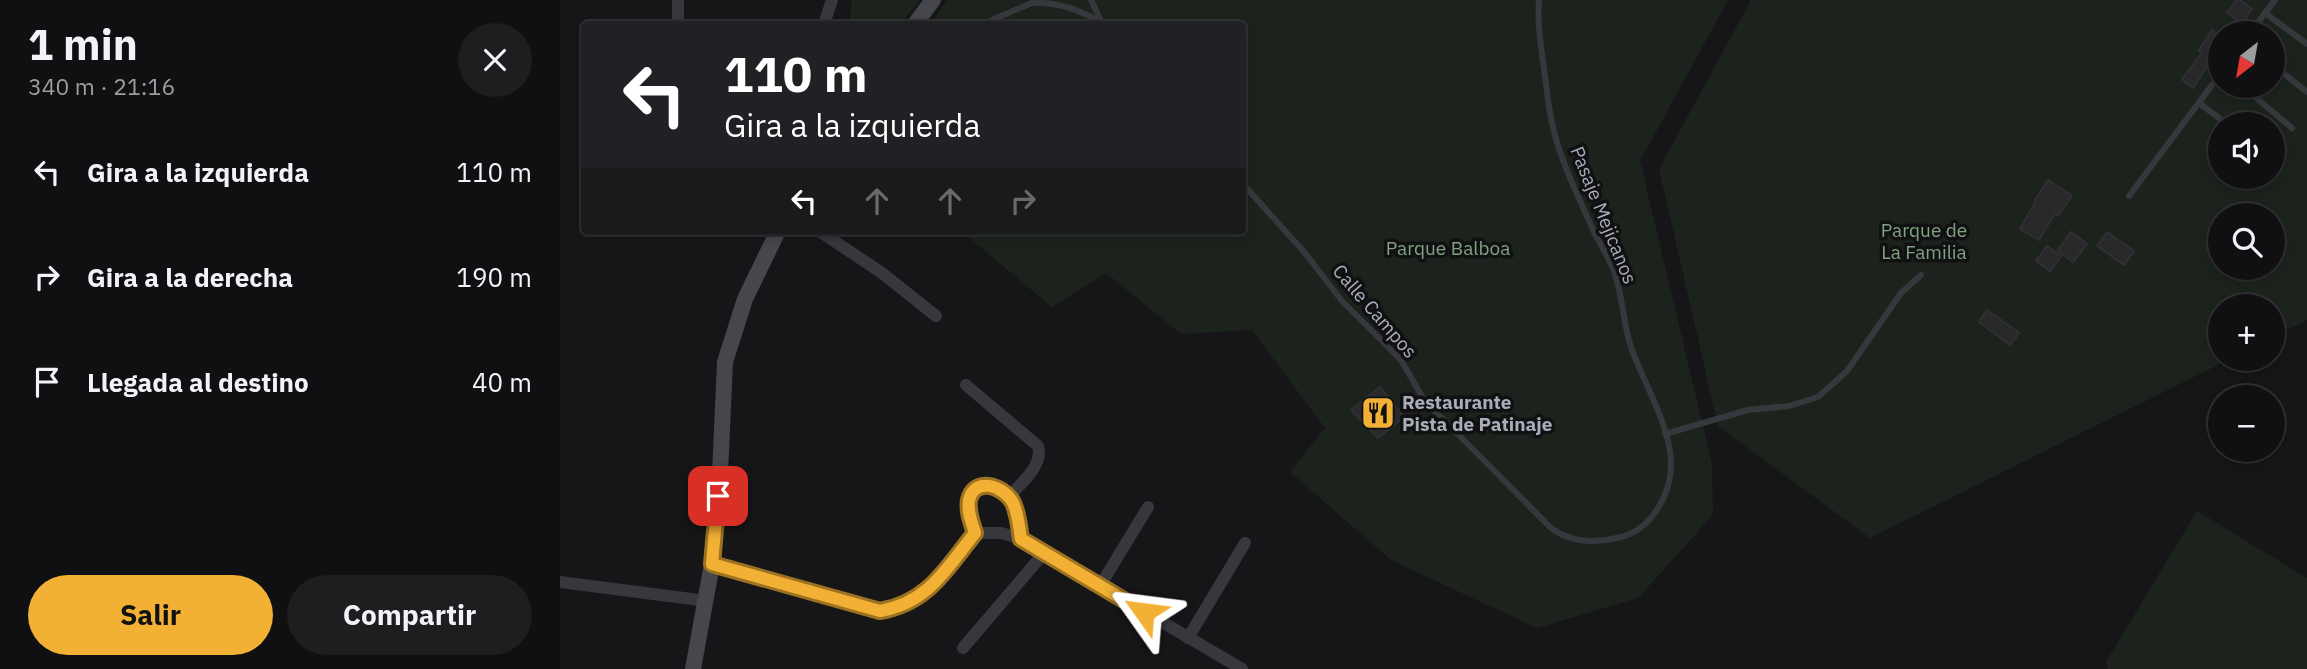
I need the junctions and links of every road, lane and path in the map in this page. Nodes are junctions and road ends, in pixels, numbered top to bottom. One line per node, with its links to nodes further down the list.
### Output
1 (678, 0): 9 (street)
2 (832, 0): 10 (street)
3 (933, 0): 11 (main road)
4 (1091, 0): 14 (lane)
5 (1539, 0): 31 (lane, Pasaje Mejicanos)
6 (2275, 0): 8 (lane)
7 (1036, 1): 12 (lane); 13 (lane)
8 (2265, 13): 15 (lane); 16 (lane)
9 (678, 21)
10 (825, 21)
11 (917, 21)
12 (990, 21)
13 (1098, 21)
14 (1101, 21)
15 (2259, 21)
16 (2307, 44)
17 (2286, 75): 19 (lane)
18 (2208, 91): 21 (lane)
19 (2307, 92)
20 (2256, 98): 23 (lane)
21 (2199, 103): 22 (lane); 25 (lane)
22 (2211, 112)
23 (2292, 128)
24 (1246, 187): 35 (lane, Calle Campos)
25 (2129, 196)
26 (776, 235): 39 (main road)
27 (825, 235): 29 (street)
28 (1921, 275): 31 (lane)
29 (936, 316)
30 (966, 385): 32 (street)
31 (1665, 434): 35 (lane, Pasaje Mejicanos)
32 (1009, 497): 34 (street); 36 (street)
33 (1148, 507): 41 (street)
34 (975, 533): 36 (street); 39 (street)
35 (1619, 538)
36 (1021, 539): 38 (street)
37 (1245, 542): 43 (street)
38 (1044, 552): 41 (street); 44 (street)
39 (712, 564): 42 (main road)
40 (560, 582): 42 (street)
41 (1100, 586): 43 (street)
42 (707, 601): 45 (main road)
43 (1188, 638): 46 (street)
44 (963, 648)
45 (693, 669)
46 (1242, 669)

